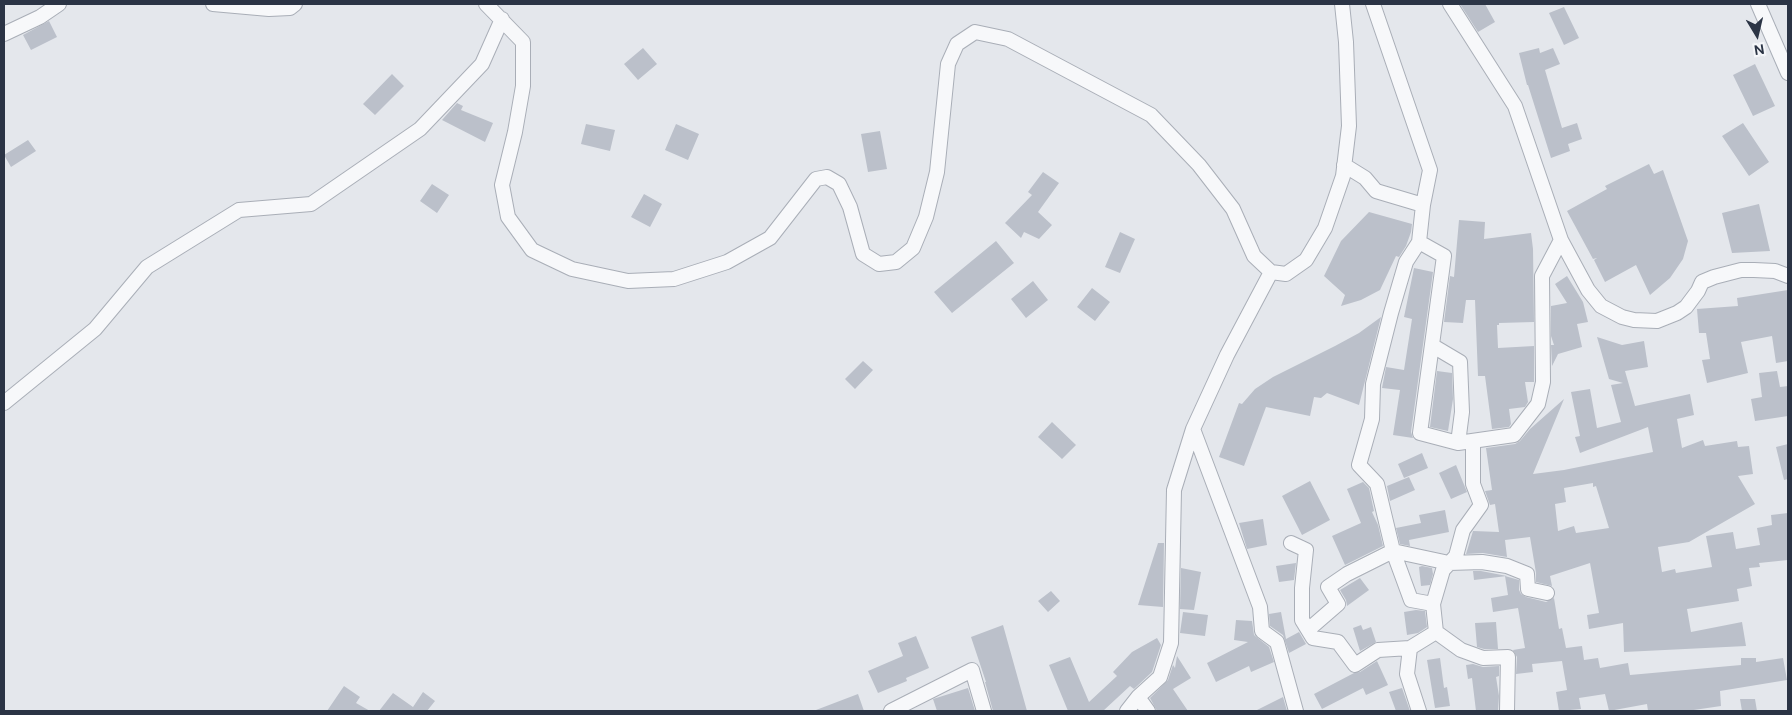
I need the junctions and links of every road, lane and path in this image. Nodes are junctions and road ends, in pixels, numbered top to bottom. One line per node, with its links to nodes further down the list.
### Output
1 (60, 4): 10 (street)
2 (213, 4): 3 (street)
3 (294, 4)
4 (486, 4): 9 (street)
5 (1342, 4): 12 (street)
6 (1372, 4): 13 (street)
7 (1450, 4): 14 (street)
8 (1758, 4): 11 (street)
9 (502, 19): 16 (street); 19 (street)
10 (4, 34)
11 (1788, 73)
12 (1344, 165): 13 (street); 16 (street)
13 (1423, 206): 15 (street)
14 (1561, 240): 17 (street); 21 (street)
15 (1419, 242): 18 (street); 24 (street)
16 (1271, 272): 20 (street)
17 (1788, 276)
18 (1433, 346): 22 (street); 22 (street)
19 (4, 403)
20 (1193, 429): 31 (street); 36 (street)
21 (1473, 441): 22 (street); 25 (street)
22 (1458, 443)
23 (1291, 542): 28 (street)
24 (1392, 551): 25 (street); 27 (street); 28 (street)
25 (1449, 563): 26 (street); 27 (street)
26 (1546, 593)
27 (1433, 604): 29 (street)
28 (1308, 630): 30 (street)
29 (1436, 632): 30 (street); 38 (street)
30 (1410, 648): 37 (street)
31 (1138, 698): 34 (street); 35 (street)
32 (891, 711): 33 (street)
33 (984, 711)
34 (1127, 711)
35 (1148, 711)
36 (1296, 711)
37 (1419, 711)
38 (1506, 711)

